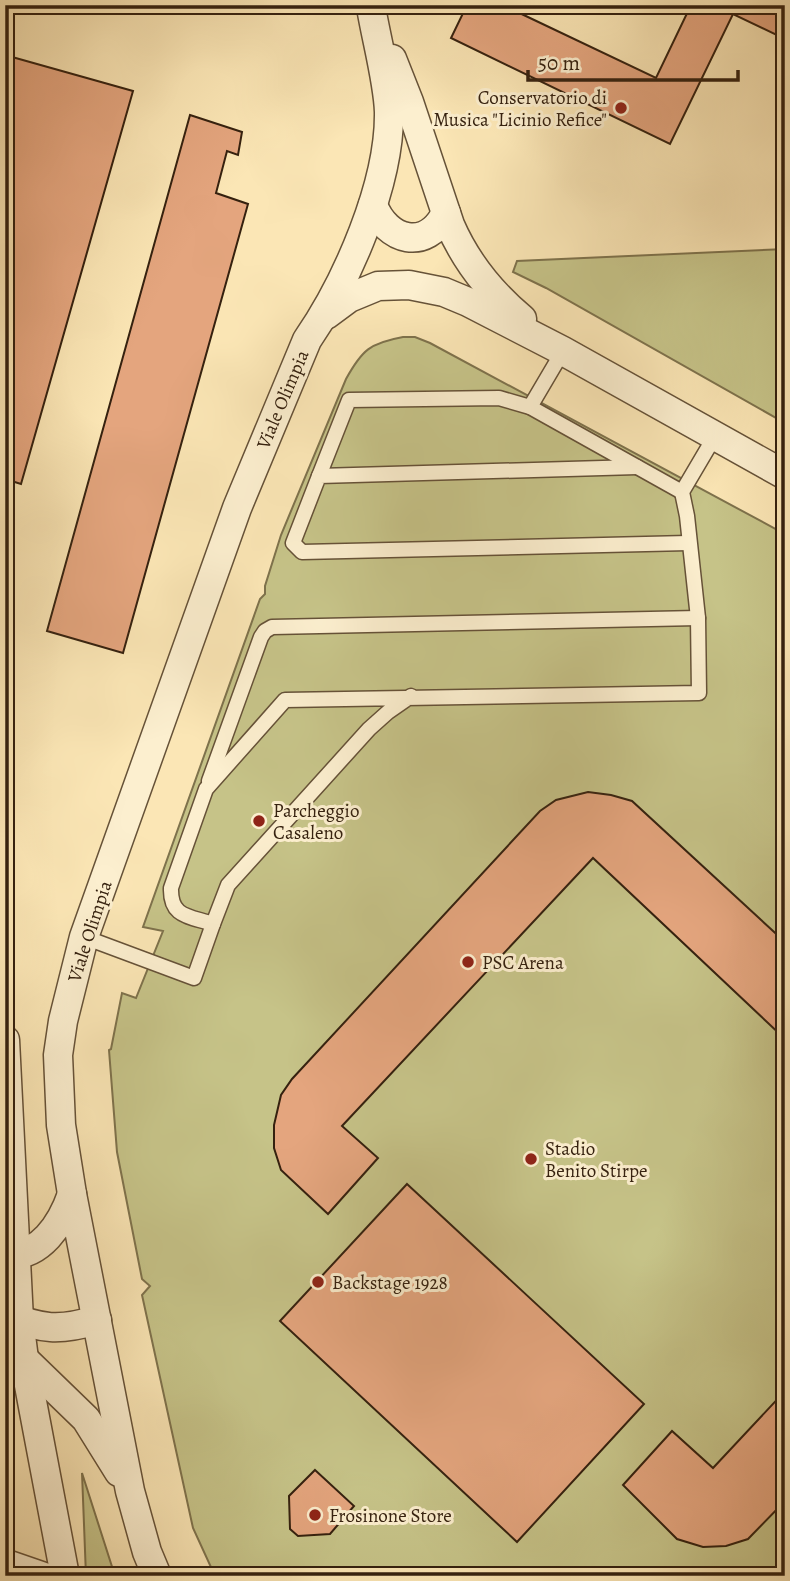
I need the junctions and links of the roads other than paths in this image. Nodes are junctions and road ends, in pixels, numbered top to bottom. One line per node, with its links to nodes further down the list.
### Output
1 (370, 6): 2 (street, Viale Olimpia); 3 (street, Viale Olimpia)
2 (373, 205): 3 (street); 4 (street, Viale Olimpia)
3 (446, 213): 5 (street, Viale Olimpia)
4 (323, 316): 5 (street, Viale Olimpia); 17 (street, Viale Olimpia)
5 (562, 351): 6 (lane); 7 (street, Viale Olimpia)
6 (530, 407): 8 (lane); 9 (lane)
7 (715, 436): 10 (street, Viale Olimpia); 11 (lane)
8 (637, 467): 9 (lane); 11 (lane)
9 (319, 475): 12 (lane)
10 (785, 475)
11 (681, 492): 12 (lane)
12 (688, 543): 13 (lane)
13 (698, 618): 14 (lane); 15 (lane)
14 (411, 696): 15 (lane); 16 (lane)
15 (206, 789): 16 (lane)
16 (213, 924): 17 (lane)
17 (84, 937): 19 (street, Viale Olimpia)
18 (5, 1040): 20 (street)
19 (72, 1194): 20 (street); 21 (street, Viale Olimpia)
20 (10, 1255): 22 (street)
21 (97, 1320): 22 (street); 23 (street, Viale Olimpia)
22 (13, 1333): 23 (street); 25 (street)
23 (130, 1491): 26 (street, Viale Olimpia)
24 (5, 1556): 25 (lane)
25 (64, 1576)
26 (158, 1576)

